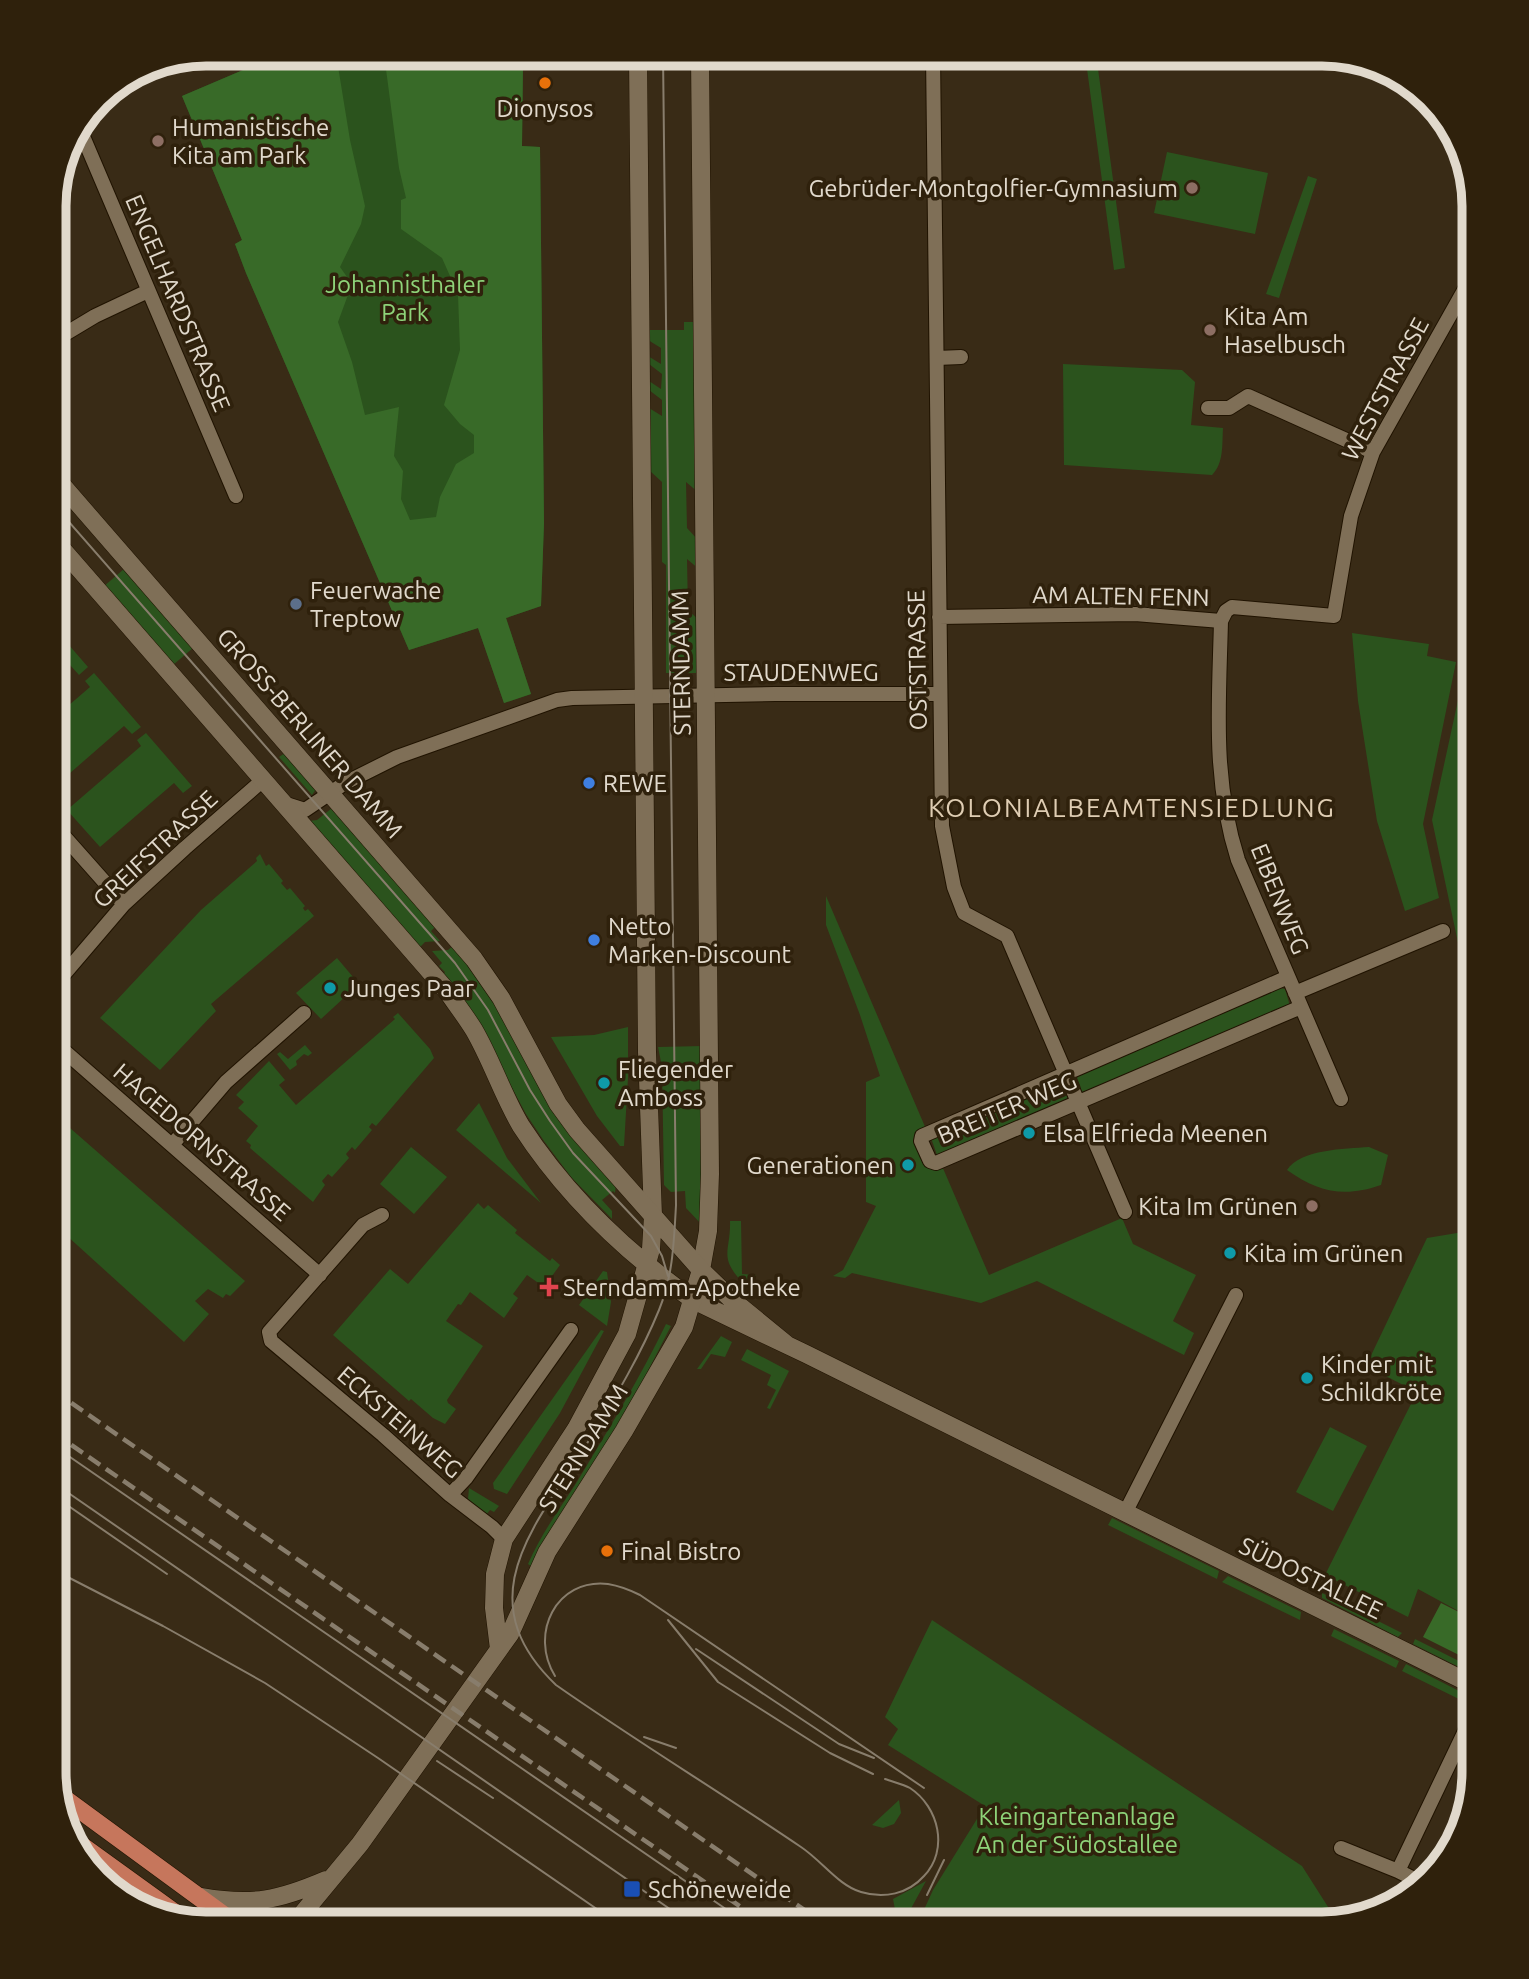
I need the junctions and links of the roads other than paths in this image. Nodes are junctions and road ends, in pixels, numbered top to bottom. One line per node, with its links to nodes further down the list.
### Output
1 (638, 67): 20 (main road, STERNDAMM)
2 (700, 67): 19 (main road, STERNDAMM)
3 (933, 67): 9 (street, OSTSTRASSE)
4 (84, 139): 5 (street, ENGELHARDSTRASSE)
5 (148, 291): 7 (street); 13 (street, ENGELHARDSTRASSE)
6 (1462, 294): 11 (street, WESTSTRASSE)
7 (67, 333)
8 (961, 357): 9 (street)
9 (937, 358): 16 (street, OSTSTRASSE)
10 (1208, 408): 11 (street)
11 (1373, 452): 15 (street, WESTSTRASSE)
12 (67, 491): 22 (main road, GROSS-BERLINER DAMM)
13 (236, 496)
14 (67, 555): 21 (main road)
15 (1334, 616): 17 (street, AM ALTEN FENN)
16 (939, 617): 17 (street, AM ALTEN FENN); 18 (street, OSTSTRASSE)
17 (1221, 621): 28 (street, EIBENWEG)
18 (940, 694): 19 (street, STAUDENWEG); 32 (street, OSTSTRASSE)
19 (705, 695): 20 (street, STAUDENWEG); 40 (main road, STERNDAMM)
20 (644, 696): 22 (street, STAUDENWEG); 38 (main road, STERNDAMM)
21 (263, 780): 23 (main road); 25 (street, GREIFSTRASSE)
22 (331, 795): 23 (street, STAUDENWEG); 38 (main road, GROSS-BERLINER DAMM)
23 (283, 803): 39 (main road)
24 (67, 839): 25 (street)
25 (124, 904): 27 (street, GREIFSTRASSE)
26 (1443, 931): 29 (street, BREITER WEG)
27 (67, 971)
28 (1288, 978): 29 (street, EIBENWEG); 32 (street, BREITER WEG)
29 (1298, 1000): 33 (street, EIBENWEG); 34 (street, BREITER WEG)
30 (304, 1013): 35 (street)
31 (66, 1053): 35 (street, HAGEDORNSTRASSE)
32 (1067, 1073): 34 (street, OSTSTRASSE); 34 (street, BREITER WEG)
33 (1340, 1099)
34 (1079, 1102): 36 (street, OSTSTRASSE)
35 (172, 1145): 41 (street, HAGEDORNSTRASSE)
36 (1125, 1212)
37 (382, 1215): 41 (street)
38 (653, 1216): 39 (main road, STERNDAMM); 40 (main road)
39 (648, 1264): 43 (main road, SÜDOSTALLEE); 48 (main road, STERNDAMM)
40 (701, 1270): 43 (main road, STERNDAMM); 45 (main road, SÜDOSTALLEE)
41 (320, 1275): 46 (street, ECKSTEINWEG)
42 (1236, 1296): 47 (street)
43 (693, 1300): 45 (main road, SÜDOSTALLEE); 49 (main road, STERNDAMM)
44 (571, 1330): 46 (street)
45 (786, 1344): 47 (main road, SÜDOSTALLEE)
46 (450, 1495): 48 (street, ECKSTEINWEG)
47 (1125, 1513): 50 (main road, SÜDOSTALLEE)
48 (494, 1530): 49 (main road, STERNDAMM)
49 (499, 1650): 56 (main road, STERNDAMM)
50 (1462, 1680)
51 (1462, 1737): 55 (street)
52 (70, 1802): 58 (main road)
53 (1341, 1848): 55 (street)
54 (93, 1854): 59 (main road)
55 (1398, 1871): 57 (street)
56 (330, 1878): 58 (main road); 61 (main road, STERNDAMM)
57 (1414, 1879)
58 (202, 1897): 60 (main road)
59 (164, 1906)
60 (221, 1912)
61 (303, 1912)

